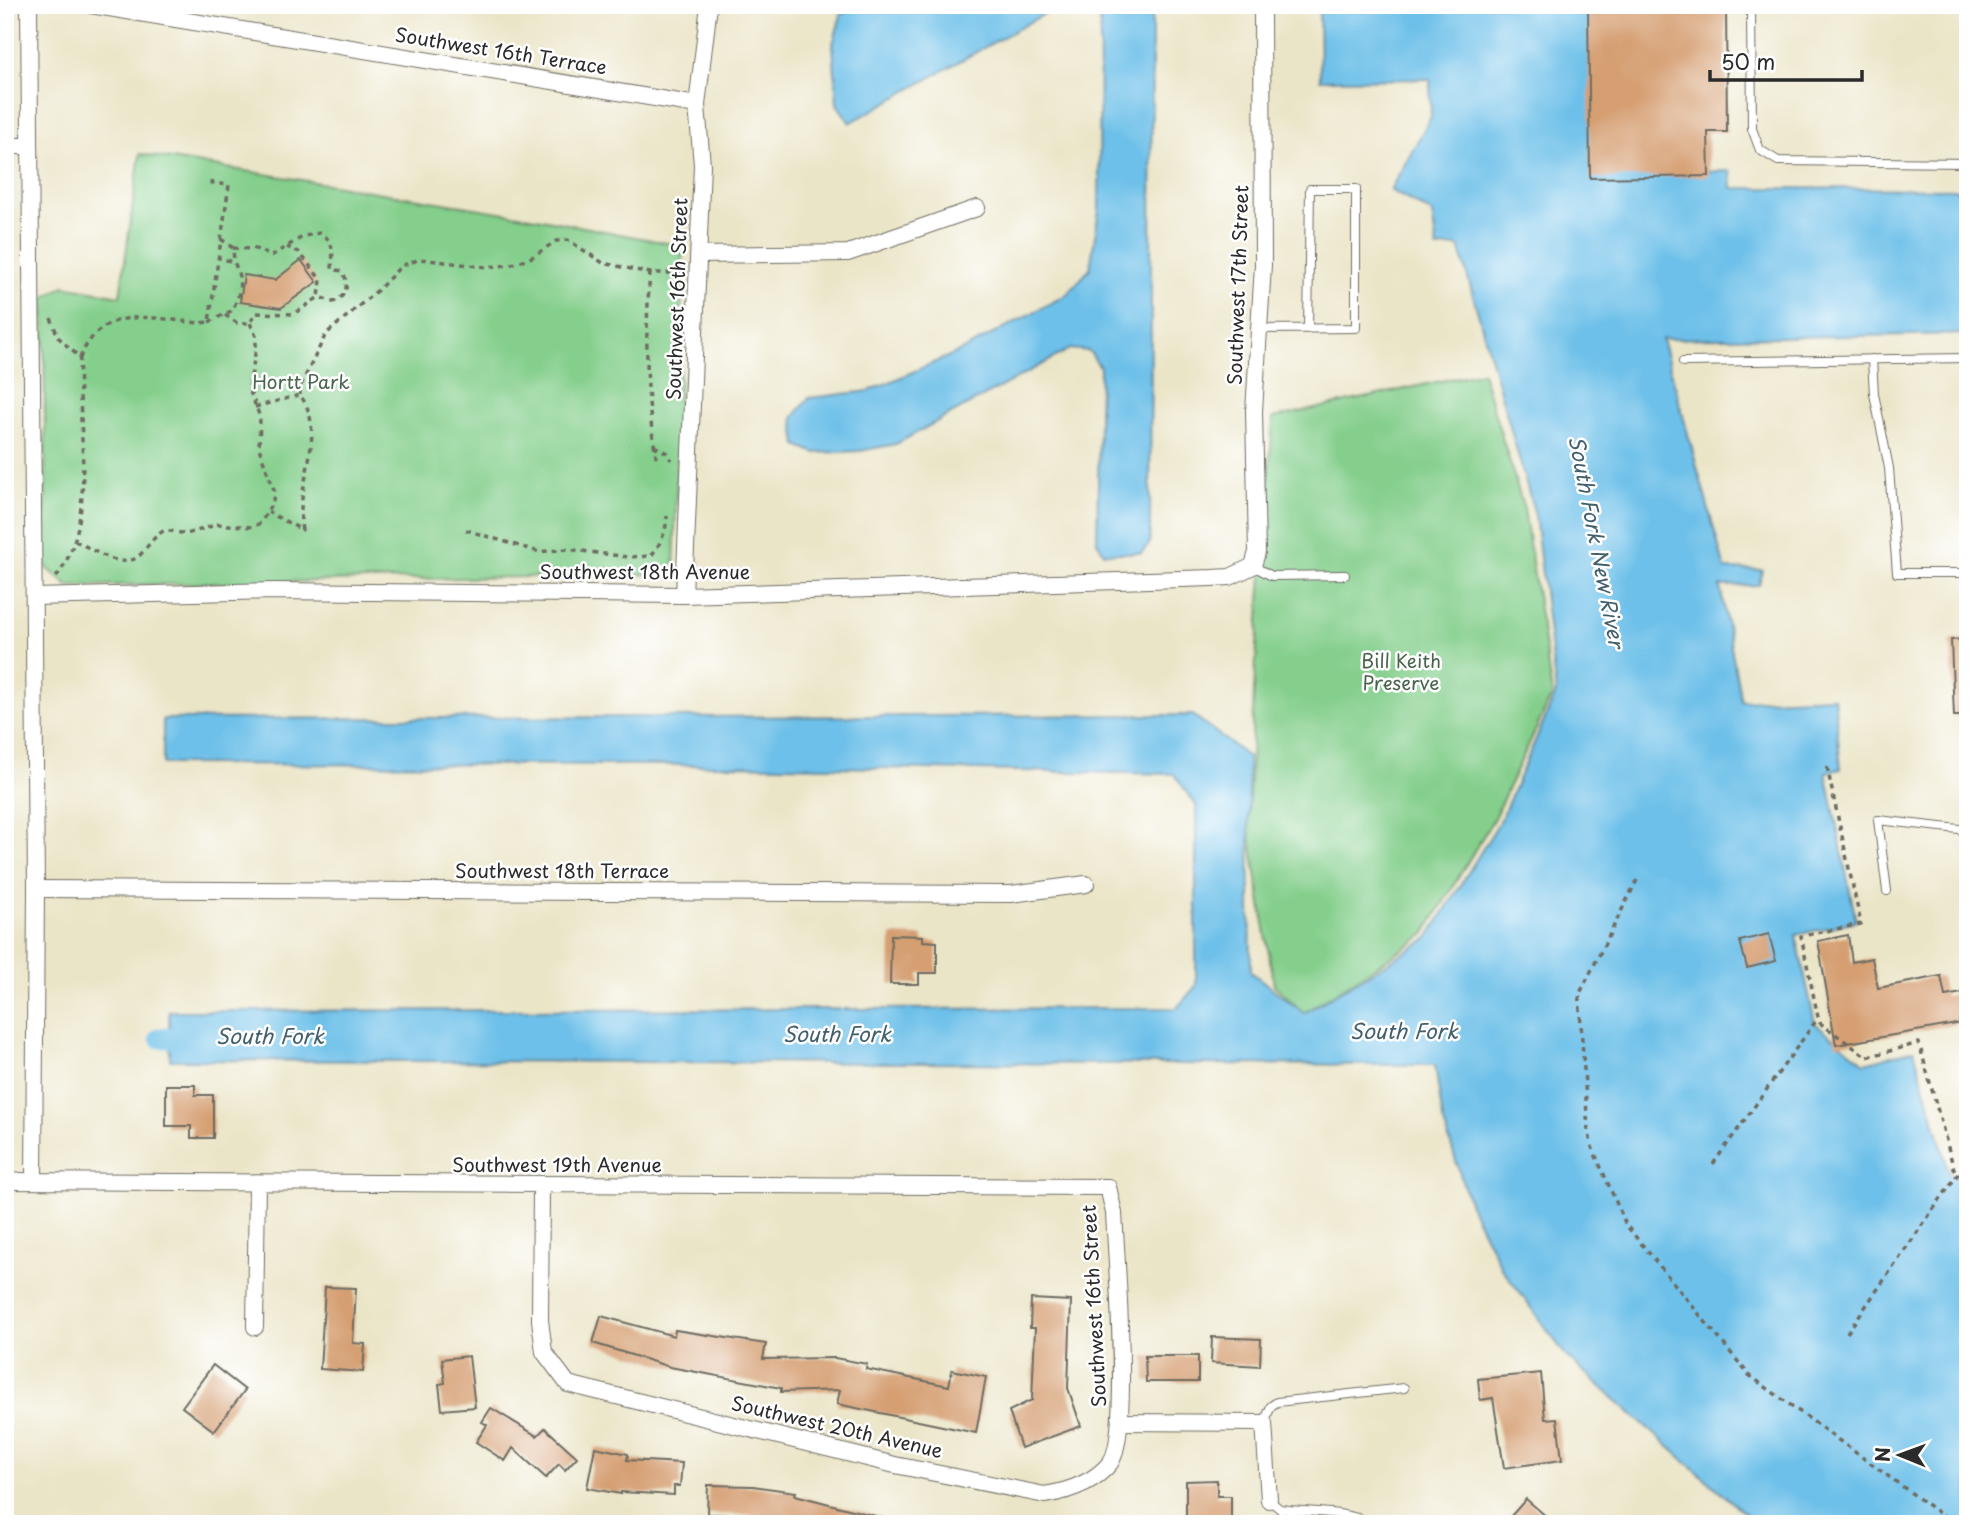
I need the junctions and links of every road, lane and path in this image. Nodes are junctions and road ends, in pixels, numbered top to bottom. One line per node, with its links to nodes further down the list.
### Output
1 (29, 5): 8 (street)
2 (91, 5): 6 (street, Southwest 16th Terrace)
3 (709, 5): 6 (street, Southwest 16th Street)
4 (1262, 5): 26 (street, Southwest 17th Street)
5 (1751, 5): 9 (lane)
6 (697, 105): 15 (street, Southwest 16th Street)
7 (5, 146): 8 (street)
8 (30, 146): 45 (street)
9 (1968, 163)
10 (206, 182): 12 (path)
11 (977, 208): 15 (street)
12 (221, 239): 14 (path); 16 (path)
13 (287, 247): 14 (path); 20 (path); 20 (path)
14 (233, 248): 17 (path)
15 (700, 255): 44 (street, Southwest 16th Street)
16 (219, 258): 17 (path); 23 (path)
17 (233, 262): 21 (path)
18 (650, 273): 19 (path); 31 (path); 33 (path)
19 (686, 273)
20 (319, 296): 24 (path)
21 (225, 315): 23 (path); 24 (path)
22 (50, 317): 27 (path)
23 (209, 322): 27 (path)
24 (250, 323): 32 (path)
25 (1308, 329): 25 (lane); 26 (lane)
26 (1259, 330): 40 (street, Southwest 17th Street)
27 (80, 358): 39 (path)
28 (1968, 358): 29 (lane)
29 (1872, 359): 30 (lane); 41 (lane)
30 (1683, 362)
31 (300, 395): 32 (path); 37 (path)
32 (255, 407): 37 (path)
33 (654, 446): 34 (path); 35 (path)
34 (657, 460)
35 (672, 469)
36 (668, 507): 38 (path)
37 (268, 512): 39 (path)
38 (466, 530)
39 (75, 541): 43 (path)
40 (1253, 566): 42 (lane); 44 (street, Southwest 18th Avenue)
41 (1968, 573)
42 (1345, 575)
43 (53, 582)
44 (684, 595): 45 (street, Southwest 18th Avenue)
45 (34, 597): 50 (street)
46 (1827, 767): 52 (path)
47 (1968, 830): 51 (lane)
48 (1637, 880): 68 (path)
49 (1086, 884): 50 (street, Southwest 18th Terrace)
50 (36, 889): 56 (street)
51 (1887, 891)
52 (1818, 1017): 53 (path); 54 (path)
53 (1713, 1164)
54 (1958, 1173): 57 (path); 62 (path)
55 (5, 1181): 56 (street, Southwest 19th Avenue)
56 (34, 1181): 58 (street, Southwest 19th Avenue)
57 (1968, 1181)
58 (257, 1184): 59 (street, Southwest 19th Avenue); 61 (street)
59 (541, 1186): 60 (street, Southwest 19th Avenue); 64 (street, Southwest 20th Avenue)
60 (1108, 1187): 64 (street, Southwest 16th Street)
61 (255, 1327)
62 (1847, 1333)
63 (1404, 1388): 65 (lane)
64 (1121, 1422): 65 (street)
65 (1264, 1423): 66 (street)
66 (1269, 1500): 67 (lane)
67 (1374, 1524)
68 (1954, 1524)

